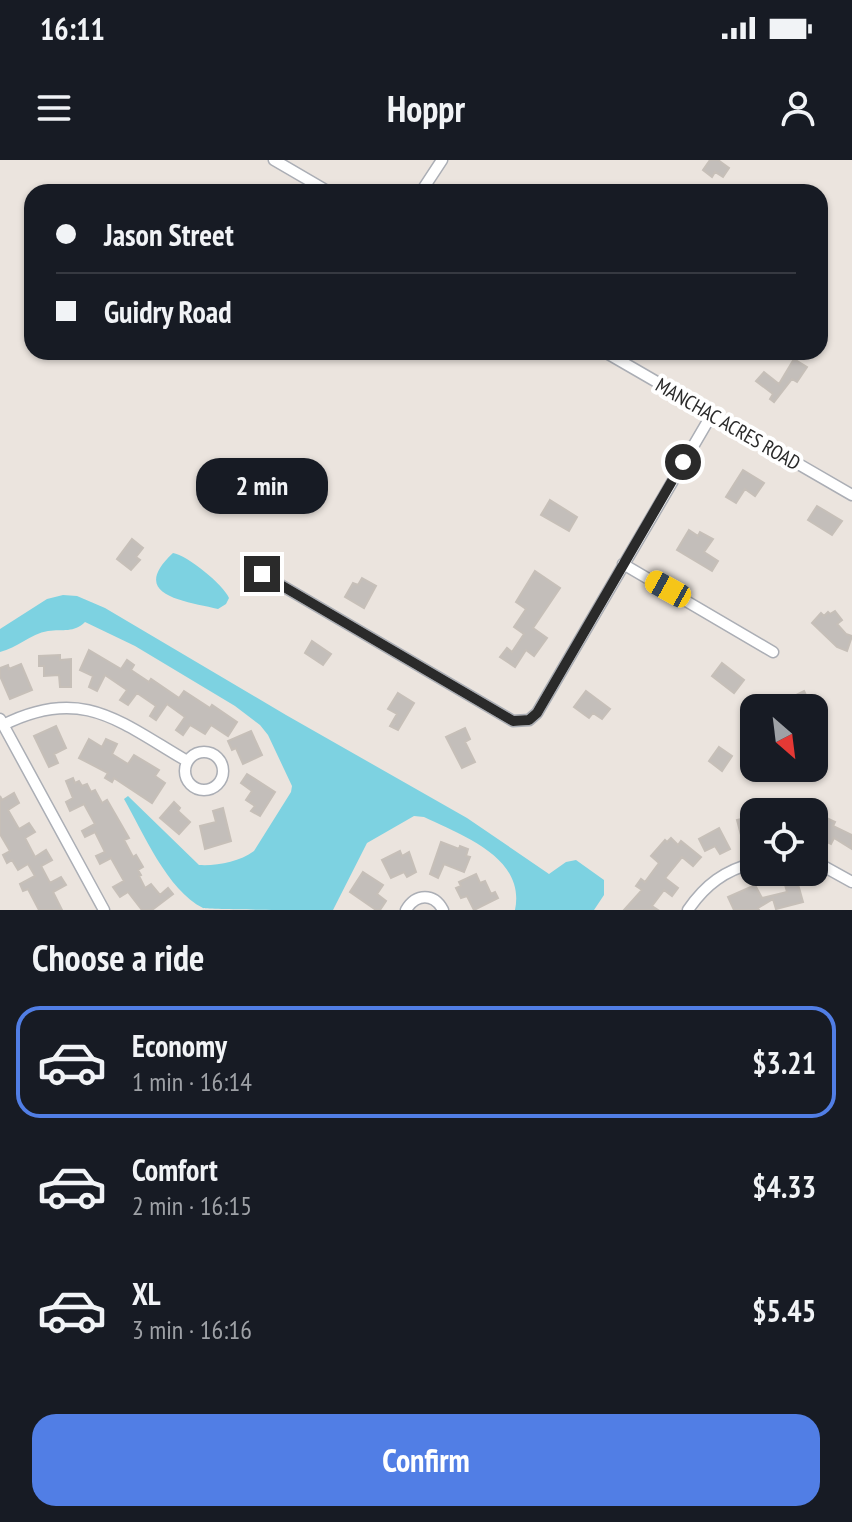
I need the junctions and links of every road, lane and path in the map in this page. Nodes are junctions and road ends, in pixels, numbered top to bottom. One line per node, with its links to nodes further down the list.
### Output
1 (274, 160): 3 (street)
2 (442, 160): 4 (street)
3 (315, 184)
4 (426, 184)
5 (619, 360): 6 (street, MANCHAC ACRES ROAD)
6 (712, 414): 7 (street, MANCHAC ACRES ROAD); 8 (street)
7 (852, 495)
8 (623, 564): 9 (street); 10 (street)
9 (262, 574)
10 (773, 652)
11 (2, 722): 12 (street); 16 (street)
12 (187, 761)
13 (740, 868): 19 (street)
14 (828, 869): 15 (street)
15 (852, 882)
16 (104, 910)
17 (406, 910): 18 (street)
18 (443, 910)
19 (688, 910)

